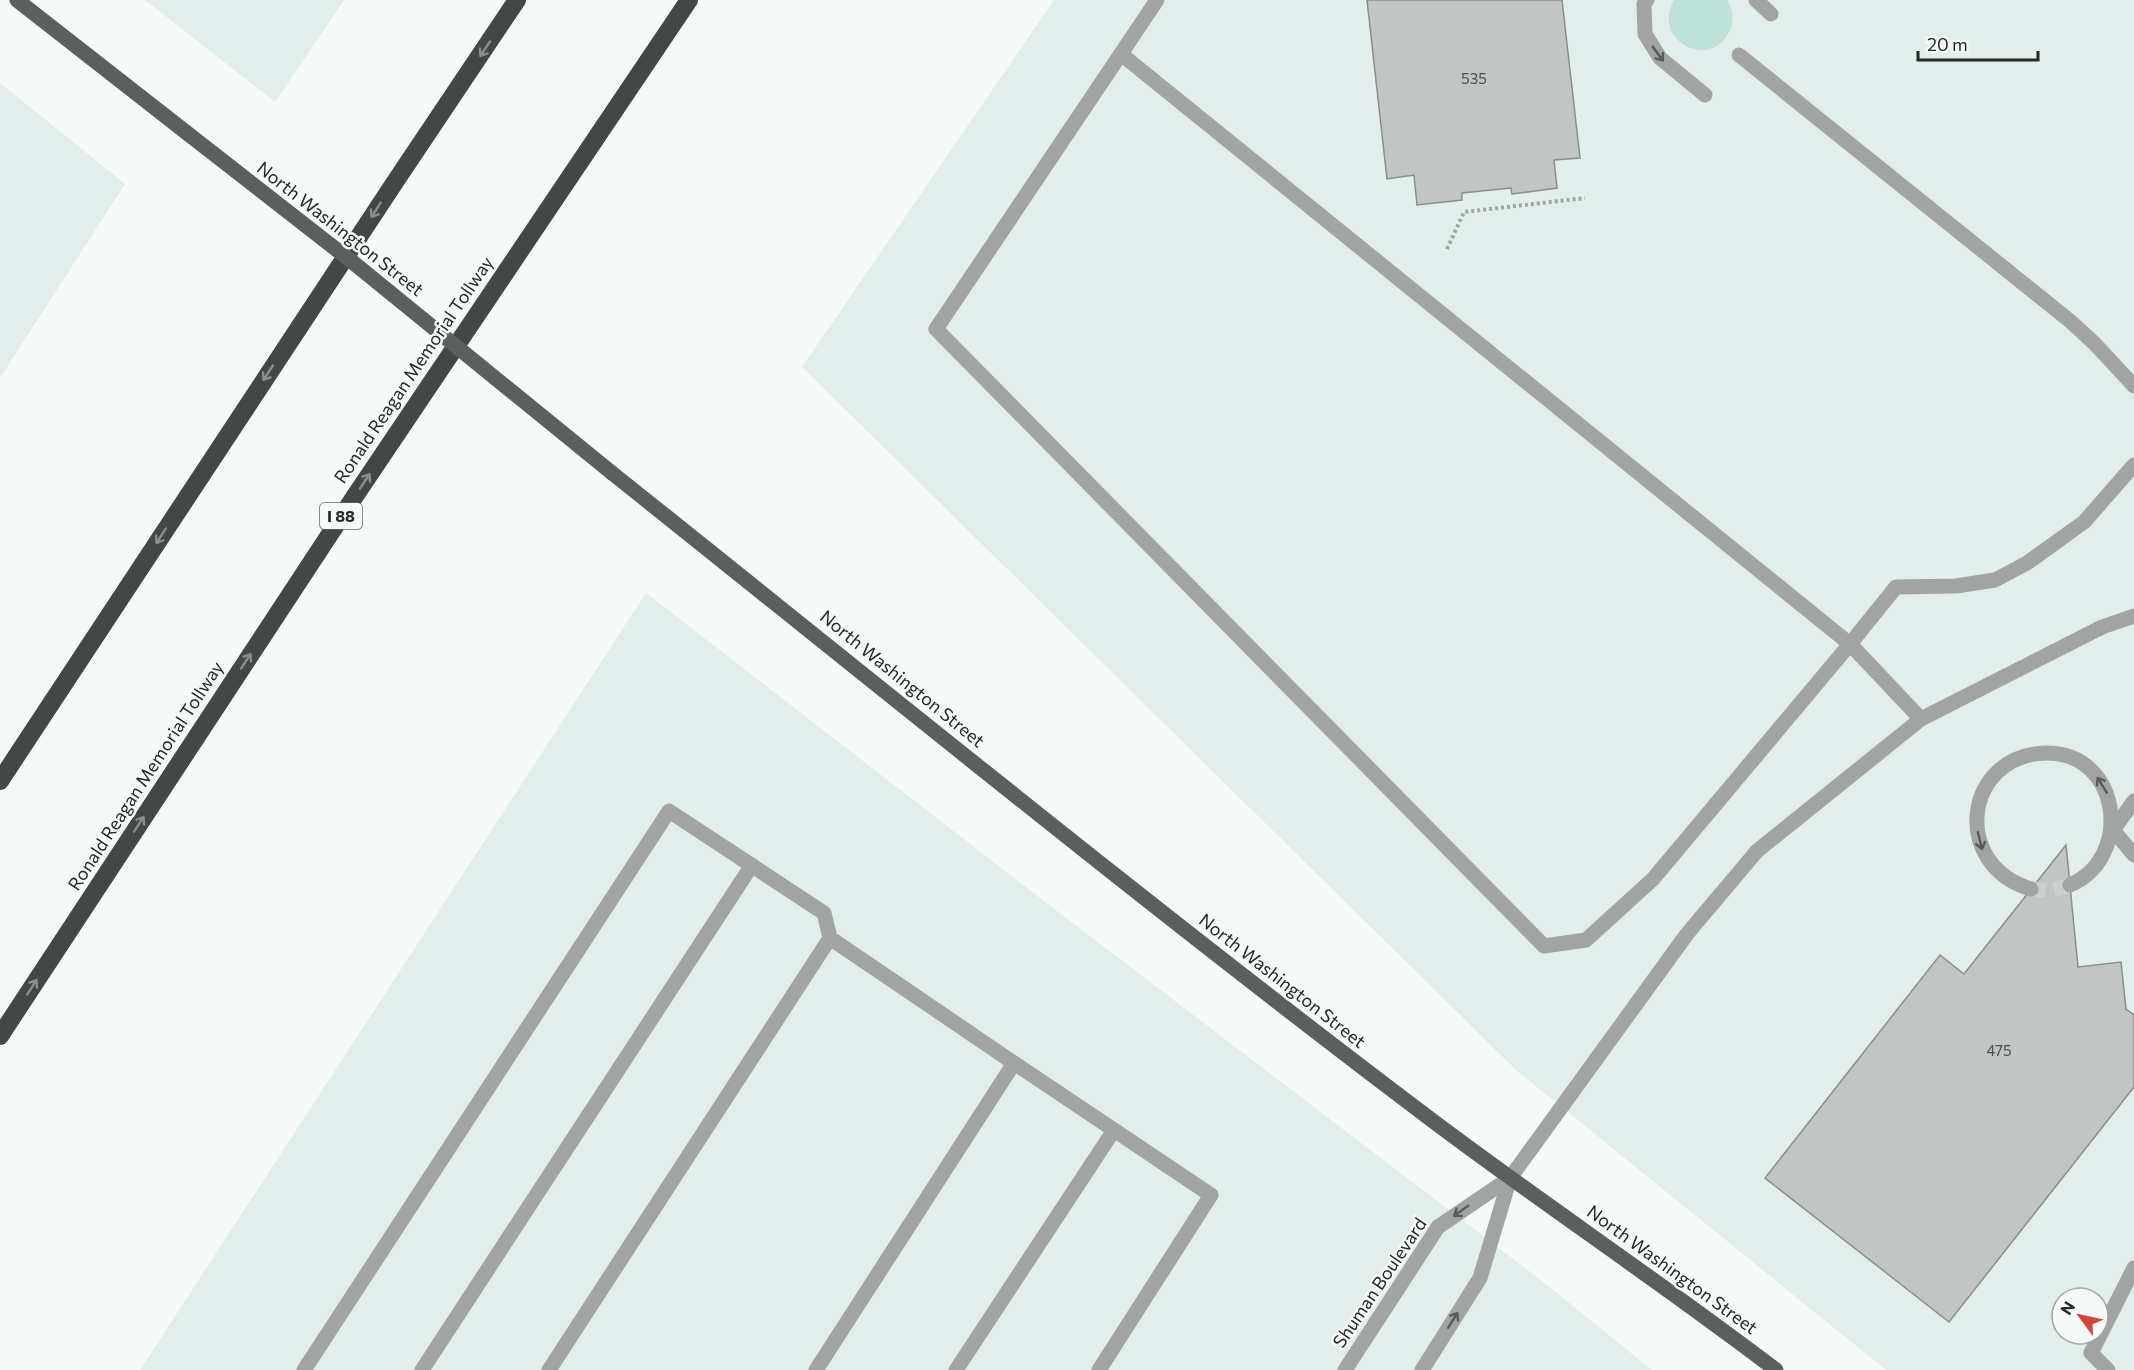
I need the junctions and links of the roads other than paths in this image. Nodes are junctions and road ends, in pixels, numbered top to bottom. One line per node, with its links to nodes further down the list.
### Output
1 (17, 0): 27 (main road, North Washington Street, bridge)
2 (517, 0): 16 (highway, one-way to 16)
3 (689, 0): 24 (highway, Ronald Reagan Memorial Tollway / I 88, one-way to 3)
4 (1157, 0): 8 (street)
5 (1647, 0): 10 (street, one-way to 10)
6 (1756, 0): 7 (street)
7 (1771, 14)
8 (1121, 54): 14 (street); 14 (street)
9 (1739, 55): 11 (street)
10 (1705, 95)
11 (2134, 386)
12 (2134, 465): 14 (street)
13 (2134, 616): 15 (street)
14 (1850, 644): 15 (street)
15 (1921, 719): 27 (street)
16 (0, 781)
17 (2134, 801): 18 (street)
18 (2113, 830): 19 (street); 21 (street); 22 (street, one-way to 22)
19 (2134, 855)
20 (752, 865): 23 (street); 29 (street); 30 (street)
21 (2070, 885)
22 (2031, 889)
23 (830, 938): 25 (street); 31 (street)
24 (0, 1036)
25 (1014, 1063): 26 (street); 32 (street)
26 (1114, 1130): 33 (street); 34 (street)
27 (1510, 1178): 35 (street, Shuman Boulevard, one-way to 35); 36 (street, one-way to 27); 37 (main road, North Washington Street)
28 (2134, 1268): 38 (street)
29 (304, 1370)
30 (422, 1370)
31 (549, 1370)
32 (816, 1370)
33 (956, 1370)
34 (1100, 1370)
35 (1346, 1370)
36 (1422, 1370)
37 (1776, 1370)
38 (2108, 1370)

